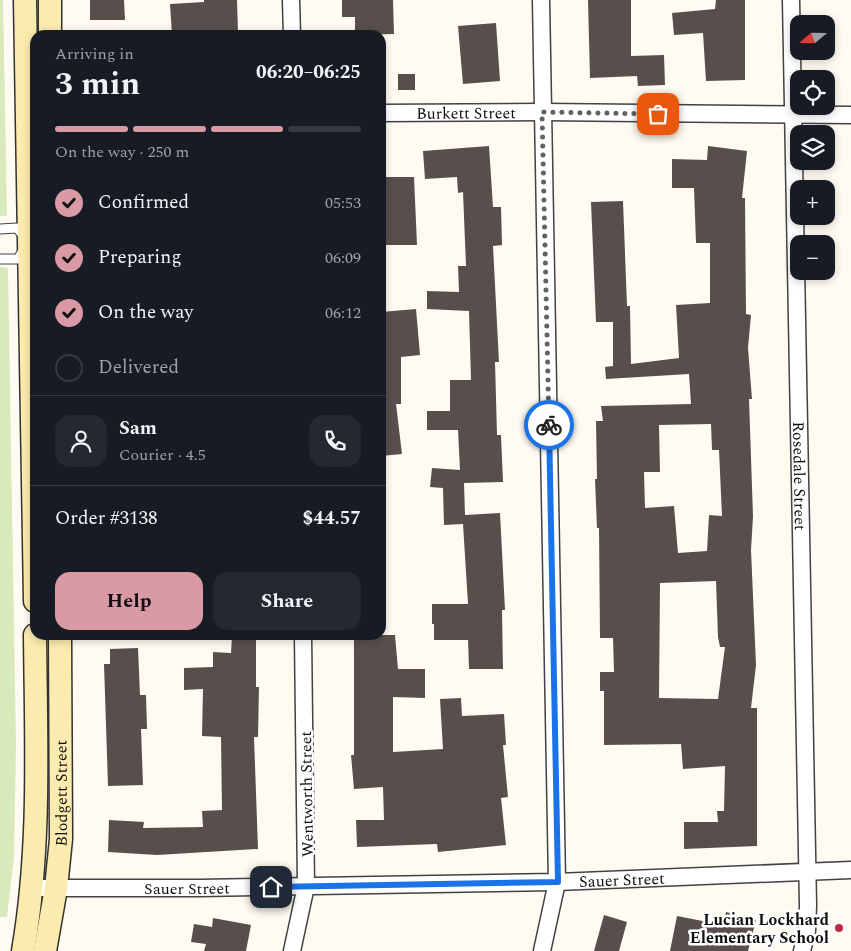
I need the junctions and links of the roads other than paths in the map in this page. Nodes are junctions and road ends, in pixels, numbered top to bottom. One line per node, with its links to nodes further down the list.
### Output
1 (25, 0): 8 (main road)
2 (50, 0): 6 (main road)
3 (291, 0): 7 (street)
4 (541, 0): 9 (street)
5 (791, 0): 12 (street, Rosedale Street)
6 (50, 30)
7 (292, 30)
8 (30, 102)
9 (542, 112): 10 (street, Burkett Street); 12 (street, Burkett Street); 22 (street)
10 (386, 113)
11 (851, 115): 12 (street, Burkett Street)
12 (793, 116): 21 (street, Rosedale Street)
13 (0, 229): 14 (lane)
14 (30, 240)
15 (30, 244): 16 (lane)
16 (0, 260)
17 (35, 640): 24 (main road, Blodgett Street)
18 (60, 640): 25 (main road, Blodgett Street)
19 (303, 640): 23 (street, Wentworth Street)
20 (851, 870): 21 (street, Sauer Street)
21 (806, 871): 22 (street, Sauer Street); 30 (street, Rosedale Street)
22 (558, 882): 23 (street, Sauer Street); 29 (street)
23 (306, 886): 25 (street, Sauer Street); 28 (street, Wentworth Street)
24 (33, 888): 25 (street, Sauer Street); 26 (main road, Blodgett Street)
25 (56, 888): 27 (main road, Blodgett Street)
26 (23, 951)
27 (45, 951)
28 (292, 951)
29 (542, 951)
30 (802, 951)

